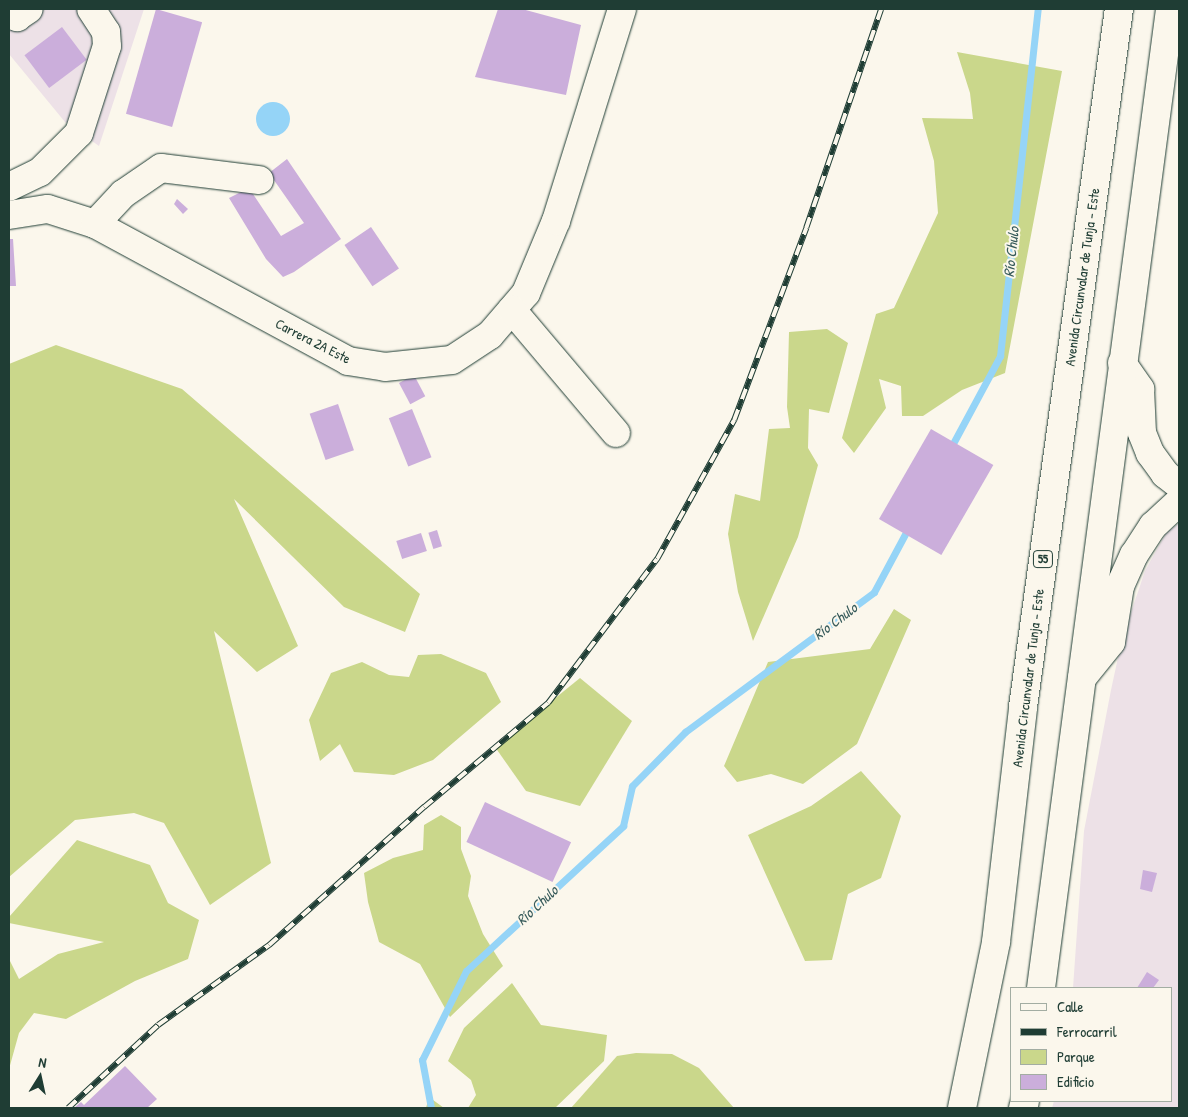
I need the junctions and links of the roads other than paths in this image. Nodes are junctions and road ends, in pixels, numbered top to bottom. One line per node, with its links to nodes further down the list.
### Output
1 (29, 9): 6 (main road)
2 (91, 9): 8 (main road)
3 (622, 9): 11 (main road, Carrera 2A Este)
4 (1119, 9): 18 (main road, Avenida Circunvalar de Tunja - Este / 55)
5 (1170, 9): 12 (main road)
6 (9, 14)
7 (259, 180): 10 (main road)
8 (9, 187)
9 (9, 215): 10 (main road, Carrera 2A Este)
10 (95, 224): 11 (main road, Carrera 2A Este)
11 (512, 310): 13 (main road)
12 (1122, 363): 14 (main road); 16 (main road)
13 (616, 433)
14 (1179, 485)
15 (1179, 502): 16 (main road)
16 (1082, 678): 17 (main road)
17 (1040, 987)
18 (962, 1108)

